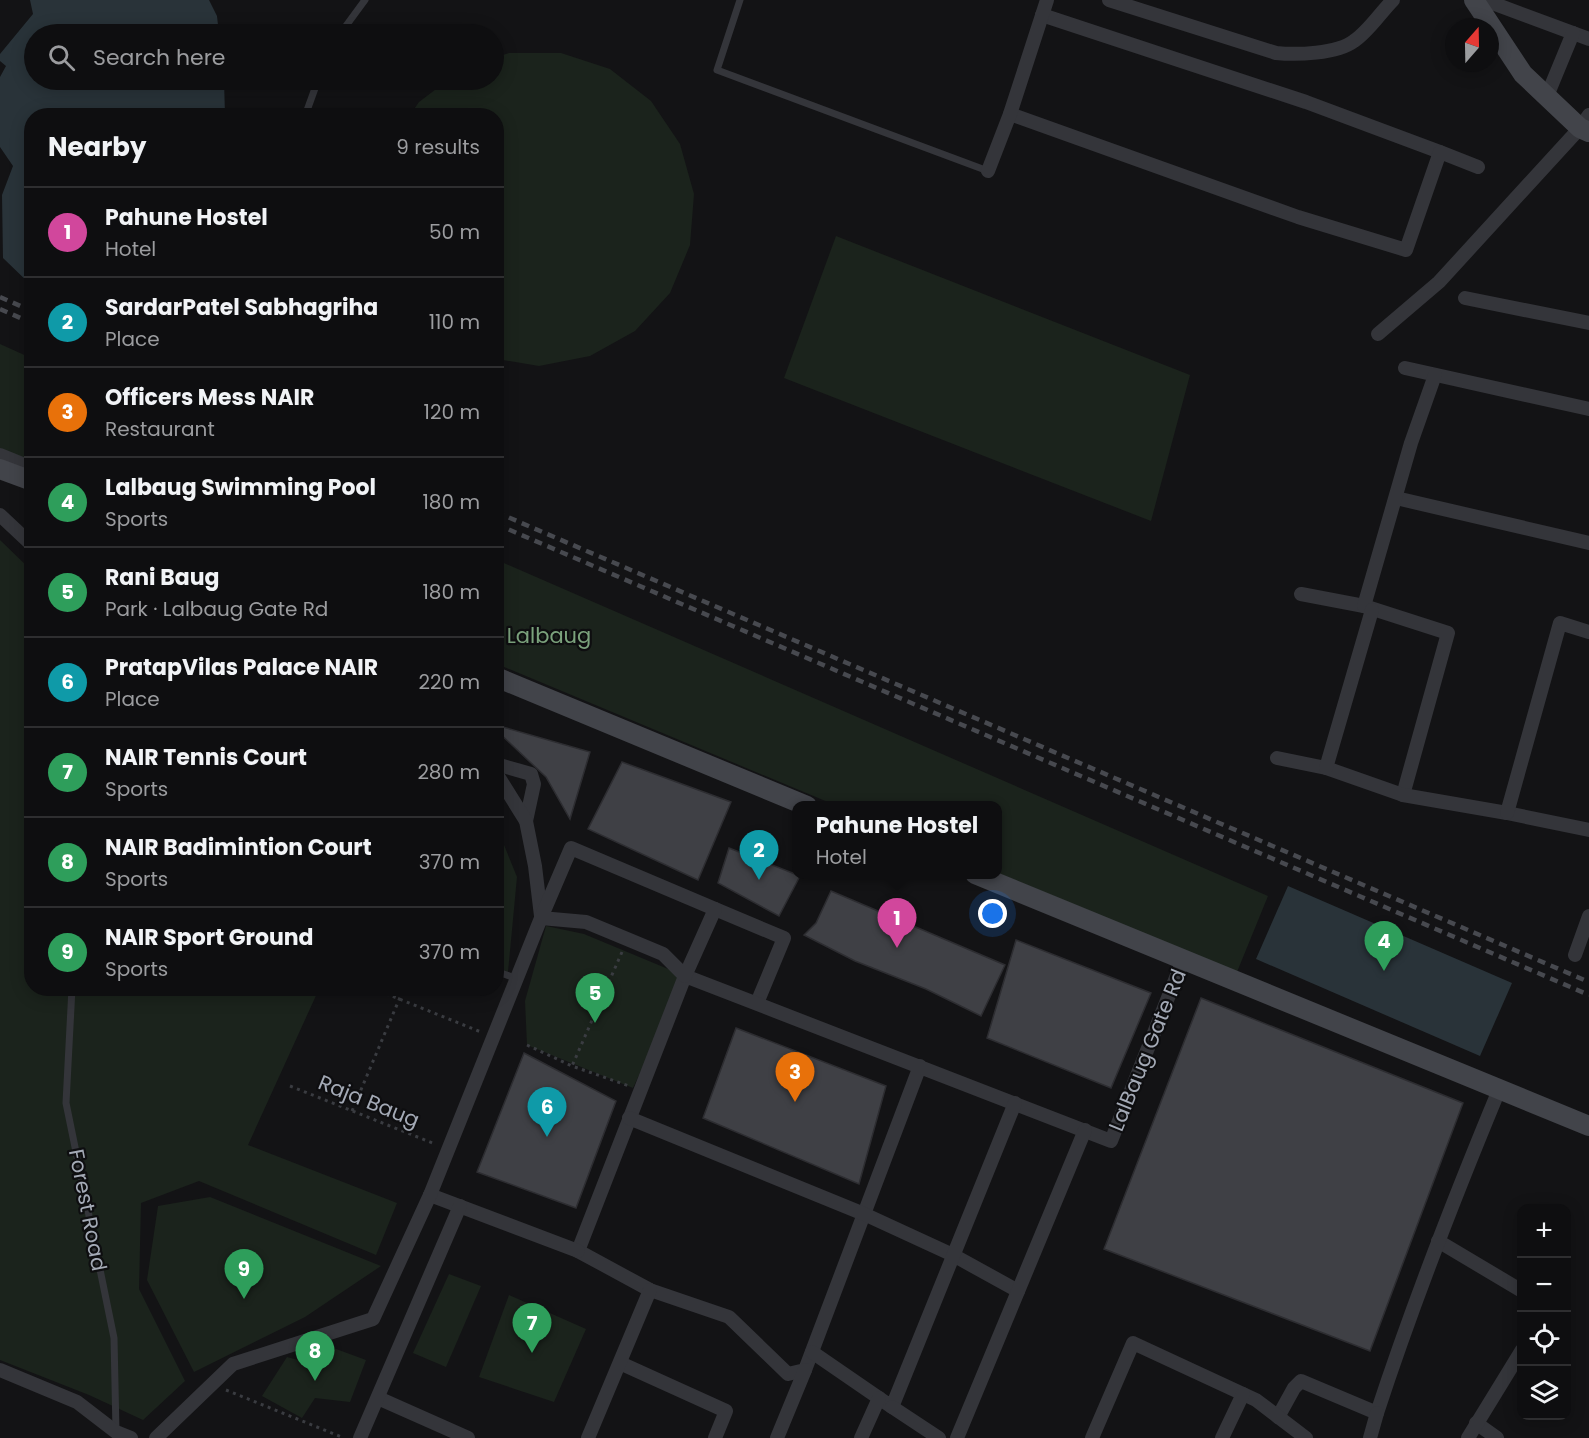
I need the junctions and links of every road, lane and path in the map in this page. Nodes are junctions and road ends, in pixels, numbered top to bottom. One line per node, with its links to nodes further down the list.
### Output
1 (365, 0): 9 (lane)
2 (1047, 0): 8 (street)
3 (1109, 0): 4 (street)
4 (1393, 0)
5 (1474, 0): 13 (street)
6 (1484, 0): 10 (street)
7 (739, 3): 19 (lane)
8 (1042, 15): 15 (street); 17 (street)
9 (347, 24)
10 (1573, 33): 11 (street); 13 (street)
11 (1589, 39)
12 (314, 90): 14 (lane)
13 (1547, 96): 16 (street)
14 (308, 108)
15 (1010, 114): 17 (street); 19 (street)
16 (1586, 125): 22 (street)
17 (1440, 152): 18 (street)
18 (1478, 167)
19 (988, 171)
20 (1465, 298): 21 (street)
21 (1589, 323)
22 (1378, 334)
23 (1405, 368): 24 (street)
24 (1435, 375): 25 (street); 30 (street)
25 (1589, 409)
26 (0, 454): 27 (street)
27 (24, 464)
28 (0, 469): 29 (street)
29 (24, 479)
30 (1395, 498): 33 (street); 35 (street)
31 (0, 515): 32 (street)
32 (24, 538)
33 (1589, 543)
34 (1301, 594): 35 (street)
35 (1368, 608): 42 (street); 44 (street)
36 (1589, 632): 46 (street)
37 (504, 672): 39 (street)
38 (504, 680): 39 (street)
39 (636, 735): 45 (street)
40 (1277, 758): 42 (street)
41 (504, 766): 47 (street)
42 (1326, 768): 44 (street)
43 (504, 786): 47 (street)
44 (1403, 795): 46 (street)
45 (795, 801)
46 (1507, 813): 48 (street)
47 (526, 821): 51 (street)
48 (1589, 830)
49 (987, 879): 55 (street)
50 (715, 909): 51 (street); 57 (street); 63 (street)
51 (541, 918): 53 (street); 58 (street)
52 (1588, 921): 54 (street)
53 (627, 939): 57 (street); 66 (path)
54 (1575, 955)
55 (1183, 960): 70 (street); 75 (street, LalBaug Gate Rd)
56 (504, 974): 58 (lane)
57 (685, 976): 63 (street); 69 (street)
58 (517, 979): 77 (street)
59 (72, 996): 99 (lane, Forest Road)
60 (392, 996): 62 (path)
61 (401, 996): 62 (path)
62 (400, 999): 64 (path); 72 (path)
63 (757, 1003): 67 (street)
64 (486, 1034)
65 (526, 1045): 66 (path)
66 (572, 1066): 69 (path)
67 (920, 1066): 71 (street); 79 (street)
68 (290, 1086): 72 (path, Raja Baug)
69 (640, 1090): 73 (street)
70 (1499, 1090): 74 (street); 80 (street)
71 (1015, 1103): 75 (street); 82 (street)
72 (352, 1111): 76 (path, Raja Baug)
73 (629, 1118): 79 (street); 81 (street)
74 (1589, 1126)
75 (1085, 1130): 85 (street)
76 (436, 1145)
77 (430, 1195): 78 (street); 101 (street)
78 (460, 1206): 81 (street); 93 (street)
79 (864, 1214): 82 (street); 86 (street)
80 (1438, 1241): 83 (street); 96 (street)
81 (578, 1251): 84 (street)
82 (953, 1255): 85 (street); 95 (street)
83 (1517, 1289)
84 (650, 1290): 88 (street); 90 (street)
85 (1018, 1291): 110 (street)
86 (812, 1353): 90 (street); 94 (street)
87 (1517, 1356): 98 (street)
88 (620, 1364): 105 (street); 106 (street)
89 (0, 1370): 99 (street)
90 (805, 1370): 107 (street)
91 (218, 1387): 102 (path)
92 (1243, 1394): 97 (street); 111 (street); 112 (street)
93 (378, 1398): 103 (street); 104 (street)
94 (879, 1398): 95 (street); 108 (street)
95 (892, 1407): 109 (street)
96 (1377, 1413): 97 (street); 114 (street)
97 (1278, 1417): 113 (street)
98 (1476, 1422): 115 (street); 116 (street)
99 (116, 1432): 100 (street)
100 (131, 1438)
101 (156, 1438)
102 (344, 1438)
103 (360, 1438)
104 (468, 1438)
105 (588, 1438)
106 (715, 1438)
107 (777, 1438)
108 (861, 1438)
109 (939, 1438)
110 (957, 1438)
111 (1092, 1438)
112 (1222, 1438)
113 (1306, 1438)
114 (1370, 1438)
115 (1468, 1438)
116 (1497, 1438)

